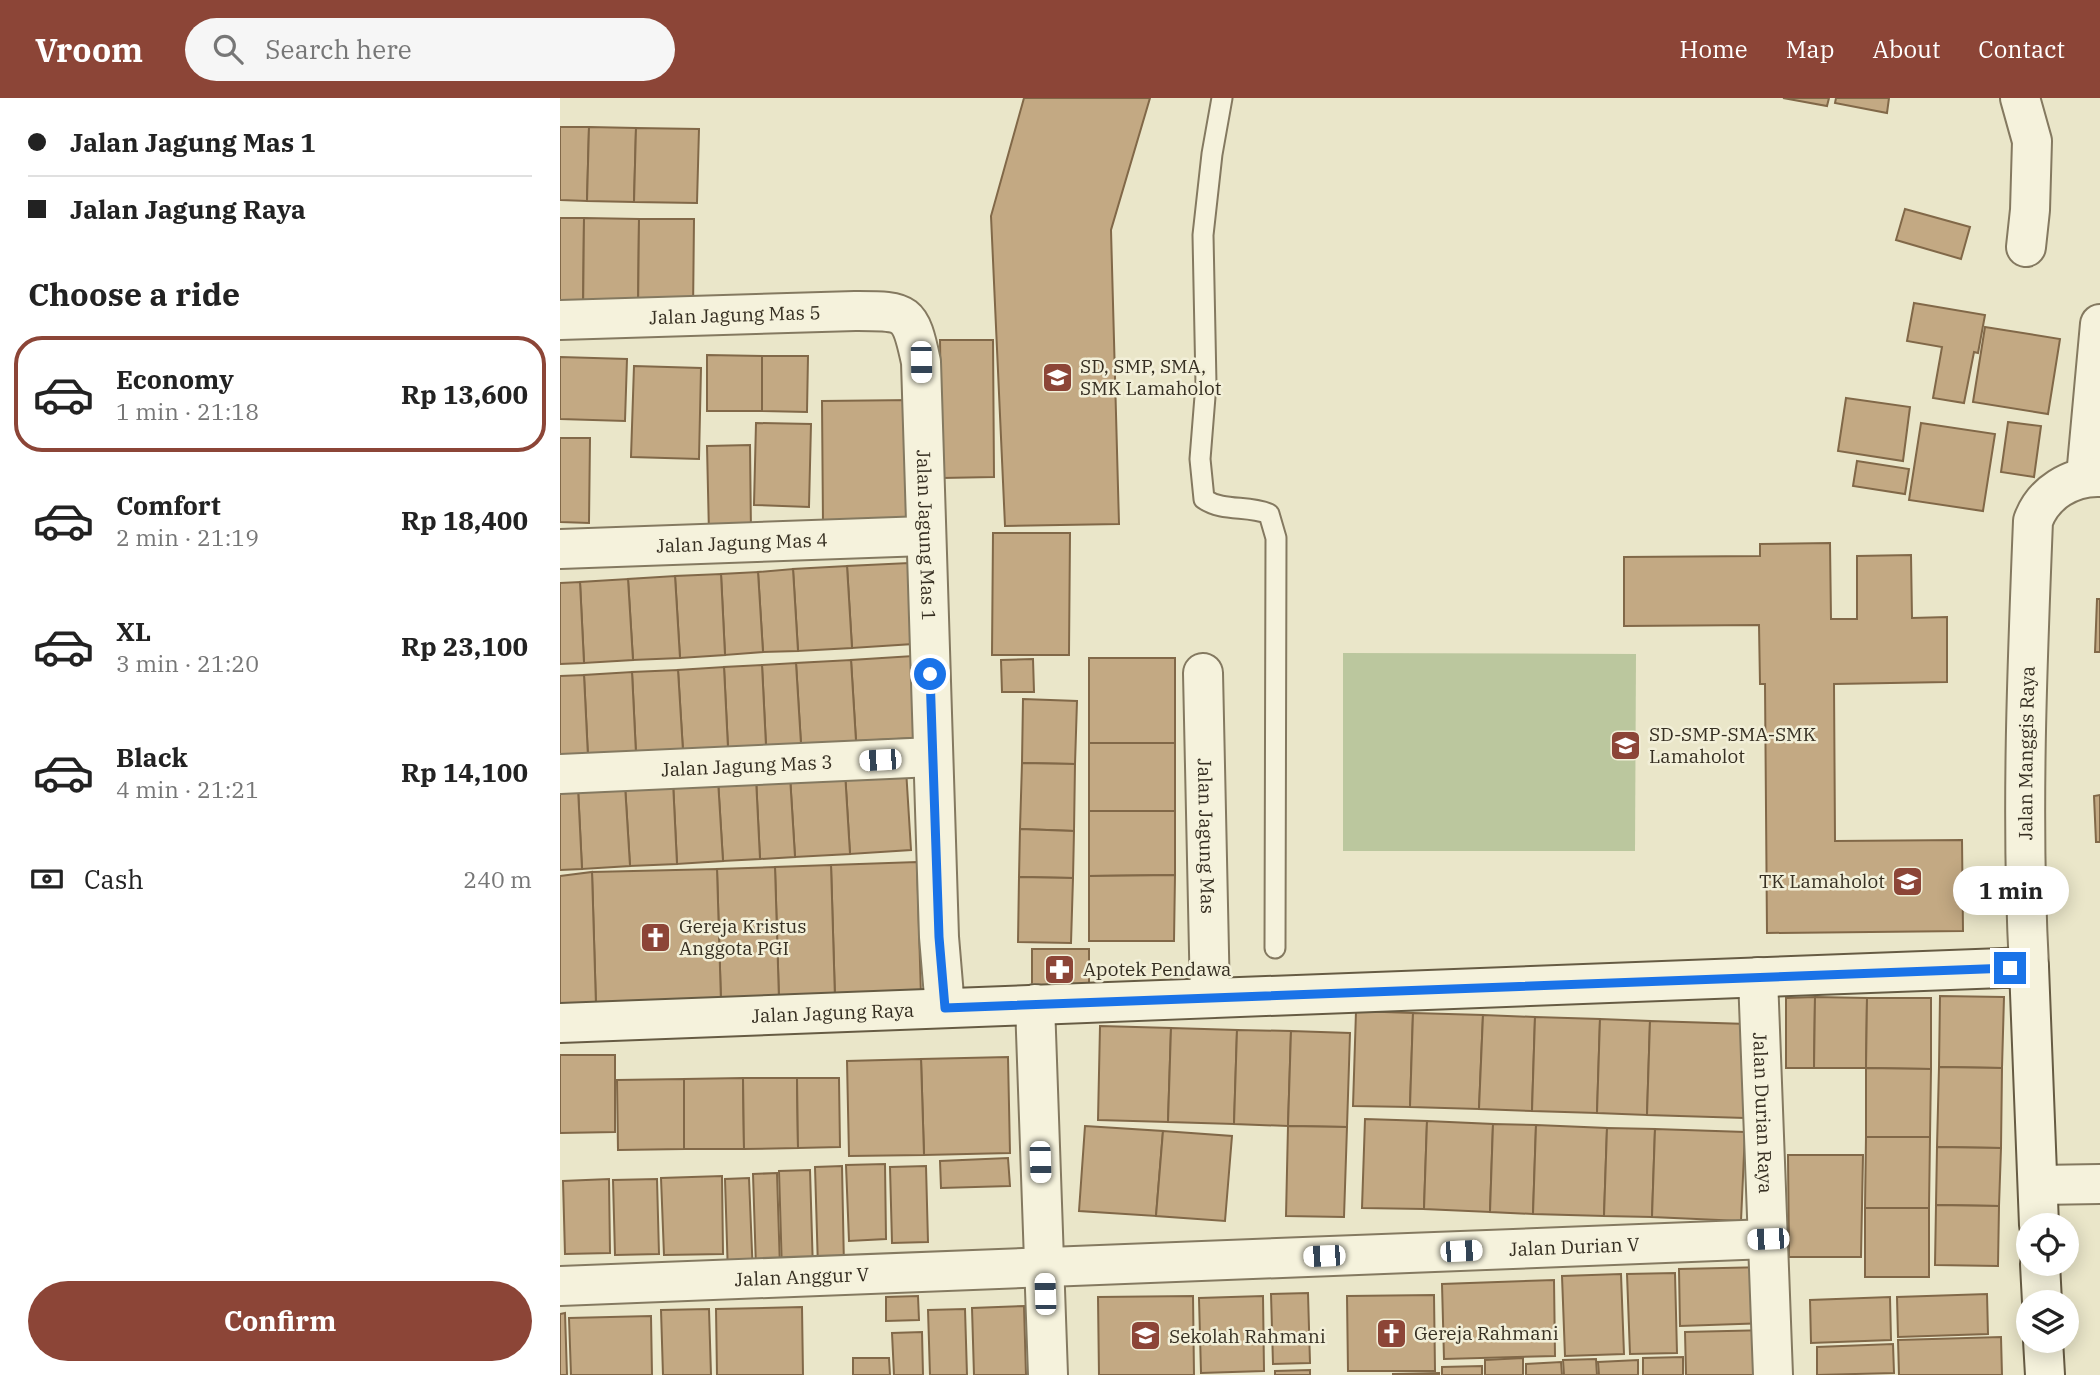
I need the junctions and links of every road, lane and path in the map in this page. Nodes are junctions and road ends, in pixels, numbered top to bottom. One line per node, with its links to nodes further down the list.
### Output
1 (1222, 98): 13 (lane)
2 (2020, 98): 3 (street)
3 (2026, 247)
4 (907, 317): 5 (street, Jalan Jagung Mas 5); 8 (street, Jalan Jagung Mas 1)
5 (560, 320)
6 (2100, 324): 7 (street)
7 (2093, 477): 14 (street, Jalan Manggis Raya)
8 (925, 536): 9 (street, Jalan Jagung Mas 4); 11 (street, Jalan Jagung Mas 1)
9 (560, 549)
10 (1203, 673): 16 (street, Jalan Jagung Mas)
11 (933, 757): 12 (street, Jalan Jagung Mas 3); 18 (street, Jalan Jagung Mas 1)
12 (560, 774)
13 (1275, 948)
14 (2029, 967): 15 (street, Jalan Jagung Raya); 21 (street, Jalan Manggis Raya)
15 (1758, 977): 16 (street, Jalan Jagung Raya); 23 (street, Jalan Durian Raya)
16 (1210, 998): 17 (street, Jalan Jagung Raya)
17 (1035, 1004): 18 (street, Jalan Jagung Raya); 24 (street)
18 (945, 1008): 19 (street, Jalan Jagung Raya)
19 (560, 1023)
20 (2100, 1184): 21 (street)
21 (2038, 1185): 22 (street, Jalan Manggis Raya)
22 (2039, 1213)
23 (1768, 1239): 24 (street, Jalan Durian V); 28 (street, Jalan Durian Raya)
24 (1044, 1267): 25 (street, Jalan Anggur V); 27 (street)
25 (560, 1286)
26 (2044, 1353): 29 (street)
27 (1048, 1375)
28 (1773, 1375)
29 (2045, 1375)

